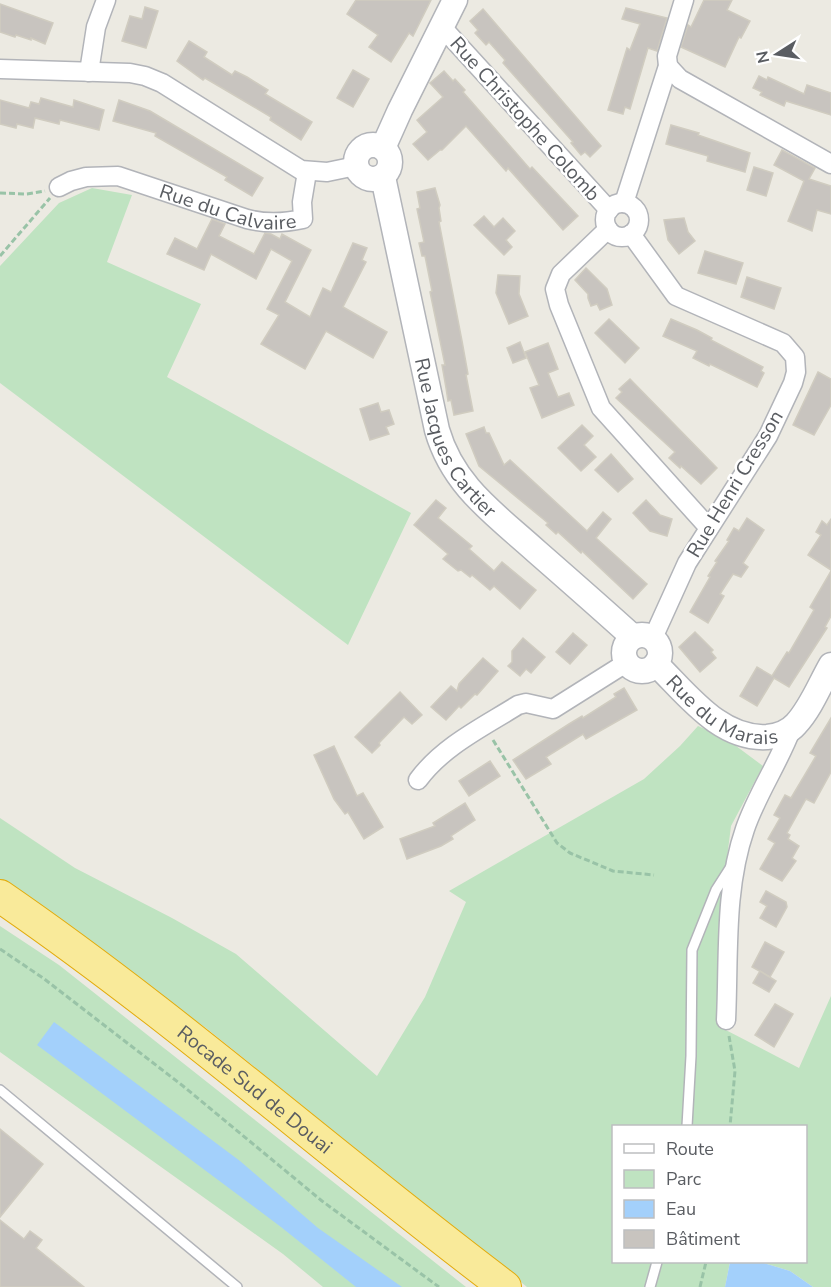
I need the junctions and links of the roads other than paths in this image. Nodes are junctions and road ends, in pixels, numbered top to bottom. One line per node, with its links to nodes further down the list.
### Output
1 (106, 0): 7 (street)
2 (456, 0): 4 (street)
3 (684, 0): 5 (street)
4 (442, 27): 8 (street); 14 (street, Rue Christophe Colomb)
5 (668, 66): 9 (street); 14 (street)
6 (0, 69): 7 (street)
7 (90, 72): 11 (street)
8 (383, 148): 10 (street); 12 (street)
9 (831, 164)
10 (356, 166): 11 (street); 12 (street)
11 (307, 172): 13 (street, Rue du Calvaire)
12 (383, 177): 18 (street, Rue Jacques Cartier)
13 (59, 187)
14 (616, 206): 15 (street); 16 (street)
15 (608, 229): 16 (street); 17 (street)
16 (631, 234): 17 (street, Rue Henri Cresson)
17 (709, 528): 18 (street, Rue Henri Cresson)
18 (643, 638): 19 (street); 20 (street)
19 (626, 663): 20 (street); 23 (street)
20 (656, 664): 22 (street, Rue du Marais)
21 (831, 665): 22 (street, Rue du Marais)
22 (791, 730): 24 (street)
23 (418, 780)
24 (738, 857): 27 (street); 29 (lane)
25 (0, 896): 33 (highway, Rocade Sud de Douai)
26 (0, 912): 32 (highway, Rocade Sud de Douai)
27 (726, 1020)
28 (0, 1090): 31 (lane)
29 (687, 1125)
30 (657, 1263): 34 (lane)
31 (237, 1287)
32 (483, 1287)
33 (505, 1287)
34 (650, 1287)

